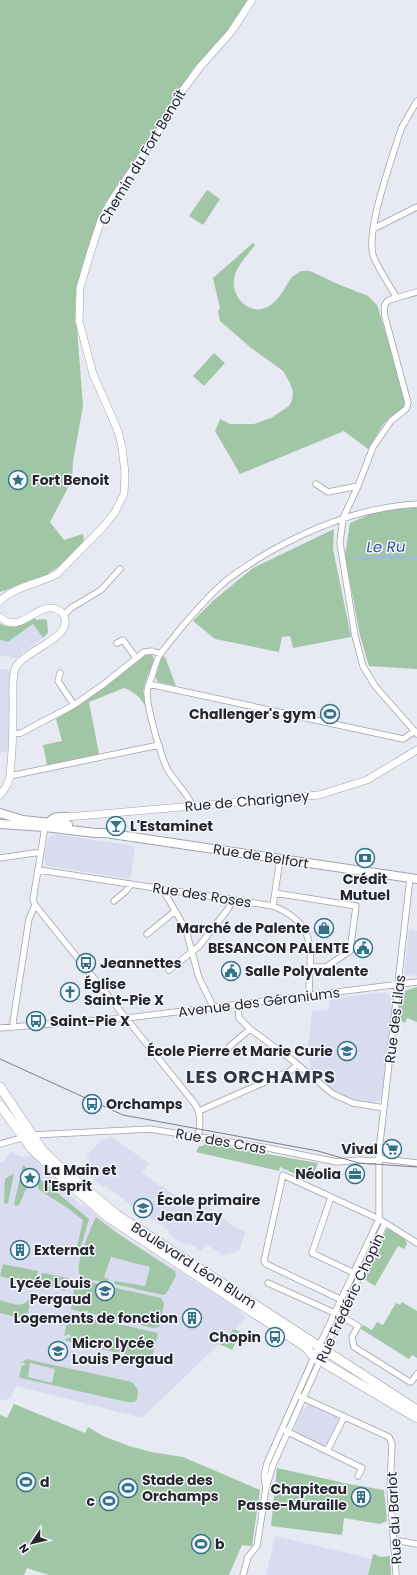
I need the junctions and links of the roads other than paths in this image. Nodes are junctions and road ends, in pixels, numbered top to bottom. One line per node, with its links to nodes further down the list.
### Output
1 (252, 0): 12 (street, Chemin du Fort Benoît)
2 (417, 101): 4 (street)
3 (417, 207): 4 (street)
4 (373, 229): 6 (street)
5 (417, 292): 6 (street)
6 (397, 298): 8 (street)
7 (316, 484): 8 (street)
8 (358, 486): 10 (street)
9 (417, 504): 10 (street)
10 (344, 518): 16 (street); 21 (street)
11 (120, 569): 13 (street)
12 (0, 601)
13 (64, 615): 14 (street); 22 (street)
14 (0, 617)
15 (117, 643): 17 (street)
16 (161, 654): 17 (street); 19 (street)
17 (136, 658): 20 (street)
18 (60, 673): 20 (street)
19 (149, 684): 21 (street); 23 (street)
20 (74, 705): 22 (street)
21 (416, 733)
22 (13, 734): 25 (street)
23 (159, 745): 25 (street); 27 (street)
24 (417, 750): 27 (street, Rue de Charigney)
25 (10, 776): 26 (street)
26 (0, 795)
27 (192, 806): 29 (street, Rue de Charigney)
28 (0, 813): 31 (main road, Rue de Belfort)
29 (67, 821): 31 (main road, Rue de Belfort); 32 (main road, Rue de Belfort)
30 (0, 824): 31 (main road, Rue de Belfort)
31 (48, 825): 32 (main road, Rue de Belfort); 33 (street)
32 (105, 832): 35 (main road, Rue de Belfort)
33 (41, 853): 34 (street); 36 (street)
34 (0, 858)
35 (280, 859): 37 (main road, Rue de Belfort); 40 (street)
36 (38, 870): 38 (street, Rue des Roses); 43 (street)
37 (414, 879): 51 (street, Rue des Lilas)
38 (131, 884): 39 (street, Rue des Roses); 42 (street)
39 (166, 890): 41 (street, Rue des Roses); 45 (street)
40 (275, 893): 44 (street); 48 (street)
41 (233, 900): 44 (street, Rue des Roses); 47 (street)
42 (114, 901)
43 (35, 905): 55 (street); 56 (street)
44 (273, 906): 48 (street, Rue des Roses)
45 (175, 911): 46 (street); 47 (street)
46 (148, 934)
47 (192, 950): 49 (street); 54 (street)
48 (311, 967): 52 (street, Rue des Roses)
49 (169, 970)
50 (417, 982): 51 (street, Avenue des Géraniums)
51 (398, 986): 52 (street, Avenue des Géraniums); 64 (street, Rue des Lilas)
52 (309, 996): 53 (street, Avenue des Géraniums)
53 (238, 1005): 54 (street, Avenue des Géraniums); 58 (street)
54 (214, 1008): 55 (street, Avenue des Géraniums)
55 (127, 1018): 56 (street, Avenue des Géraniums); 65 (street)
56 (14, 1027): 57 (street, Avenue des Géraniums)
57 (0, 1028)
58 (250, 1029): 59 (street); 60 (street)
59 (228, 1047)
60 (297, 1065): 64 (street); 65 (street)
61 (0, 1087): 66 (main road, Boulevard Léon Blum)
62 (0, 1099): 66 (main road, Boulevard Léon Blum)
63 (0, 1105): 66 (main road, Boulevard Léon Blum)
64 (384, 1108): 69 (street, Rue des Lilas)
65 (199, 1111): 67 (street)
66 (28, 1137): 67 (street, Rue des Cras); 68 (street, Rue des Cras); 81 (main road, Boulevard Léon Blum); 82 (main road, Boulevard Léon Blum)
67 (198, 1137): 69 (street, Rue des Cras)
68 (0, 1144)
69 (379, 1159): 70 (street, Rue des Cras); 72 (street, Rue Frédéric Chopin)
70 (417, 1163)
71 (331, 1197): 72 (street); 75 (street); 77 (street)
72 (379, 1219): 73 (street); 75 (street, Rue Frédéric Chopin)
73 (385, 1223): 74 (street); 78 (street, Rue Frédéric Chopin)
74 (417, 1243)
75 (354, 1273): 77 (street, Rue Frédéric Chopin)
76 (268, 1283): 79 (street, Rue Frédéric Chopin)
77 (342, 1299): 78 (street); 79 (street, Rue Frédéric Chopin)
78 (348, 1302): 80 (street, Rue Frédéric Chopin)
79 (335, 1313): 80 (street); 81 (street, Rue Frédéric Chopin)
80 (342, 1316): 81 (street, Rue Frédéric Chopin); 85 (street)
81 (322, 1348): 82 (street, Rue Frédéric Chopin); 88 (main road, Boulevard Léon Blum)
82 (317, 1358): 83 (street, Rue Frédéric Chopin); 84 (street, Rue Frédéric Chopin); 90 (main road, Boulevard Léon Blum)
83 (309, 1370): 84 (street, Rue Frédéric Chopin); 86 (street, Rue Frédéric Chopin)
84 (314, 1373): 87 (street, Rue Frédéric Chopin)
85 (417, 1374)
86 (297, 1396): 87 (street); 91 (street, Rue Frédéric Chopin)
87 (304, 1398): 89 (street); 92 (street, Rue Frédéric Chopin)
88 (417, 1410)
89 (344, 1417): 93 (street); 96 (street, Rue du Barlot)
90 (417, 1418)
91 (282, 1429): 92 (street); 94 (street, Rue Frédéric Chopin)
92 (288, 1432): 93 (street); 94 (street, Rue Frédéric Chopin)
93 (327, 1451): 95 (street)
94 (270, 1464): 98 (street, Rue Frédéric Chopin)
95 (358, 1476)
96 (394, 1540): 97 (street); 99 (street, Rue du Barlot)
97 (417, 1544)
98 (242, 1575)
99 (396, 1575)

